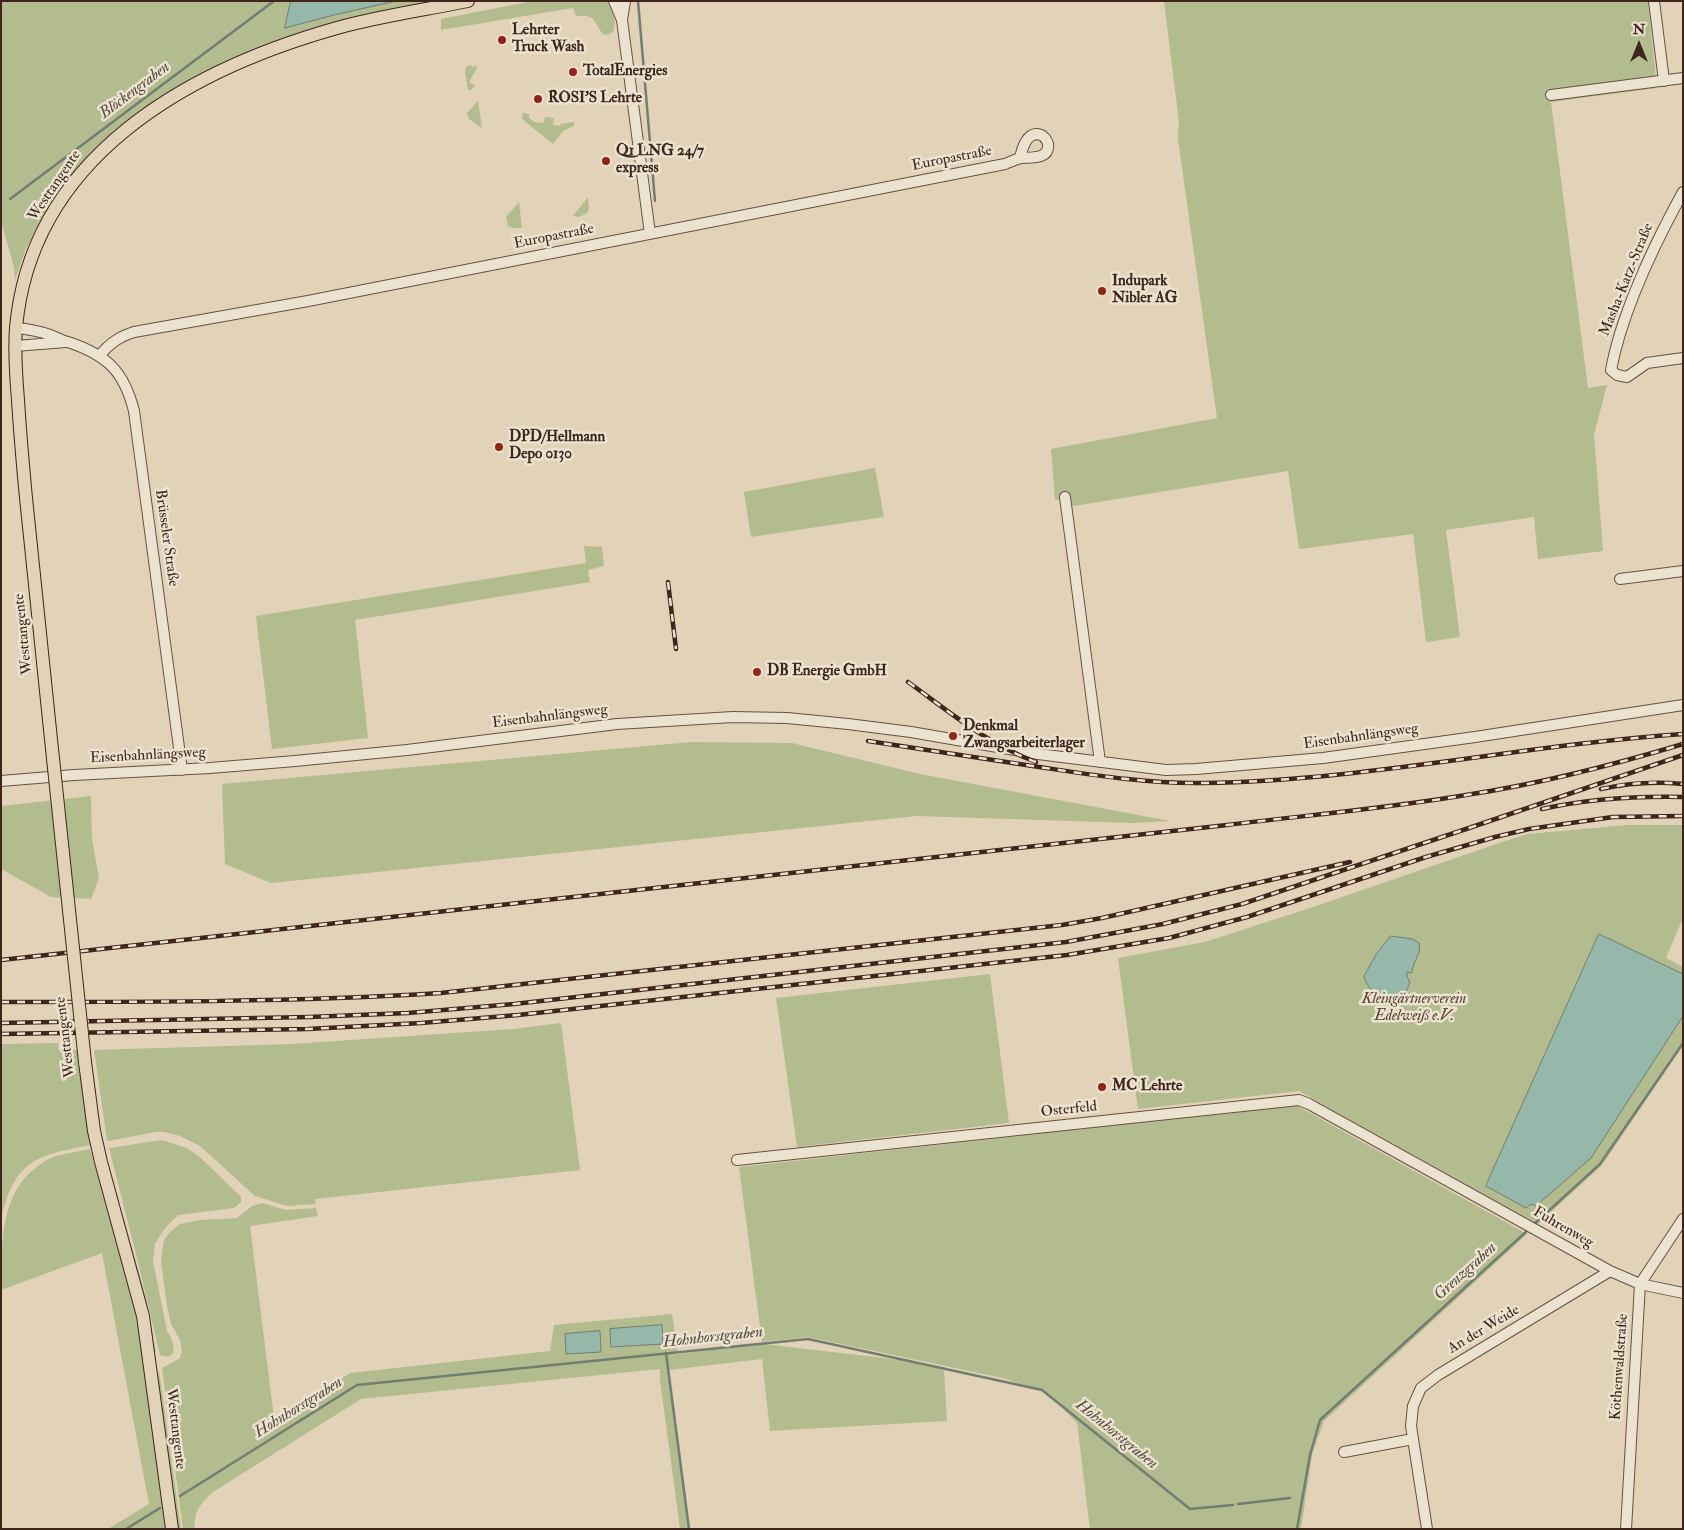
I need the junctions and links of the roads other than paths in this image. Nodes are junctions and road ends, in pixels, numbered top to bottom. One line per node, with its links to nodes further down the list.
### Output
1 (468, 1): 12 (main road, Westtangente)
2 (614, 1): 5 (street)
3 (625, 1): 5 (street)
4 (1654, 1): 7 (street)
5 (622, 20): 11 (street)
6 (1683, 78): 7 (street)
7 (1664, 81): 8 (street)
8 (1551, 95)
9 (1020, 158): 11 (street, Europastraße)
10 (1683, 192): 16 (street, Masha-Katz-Straße)
11 (650, 234): 15 (street, Europastraße)
12 (16, 328): 13 (street, Brüsseler Straße); 14 (main road, Westtangente)
13 (67, 342): 14 (street, Brüsseler Straße); 15 (street, Brüsseler Straße)
14 (15, 346): 32 (main road, Westtangente, bridge)
15 (100, 355): 22 (street, Brüsseler Straße)
16 (1683, 358)
17 (1064, 497): 21 (street)
18 (1683, 571): 19 (street)
19 (1620, 579)
20 (1683, 705): 21 (street, Eisenbahnlängsweg)
21 (1100, 762): 22 (street, Eisenbahnlängsweg)
22 (182, 770): 23 (street, Eisenbahnlängsweg)
23 (1, 781)
24 (737, 1160): 25 (street, Osterfeld)
25 (1472, 1194): 27 (street, Fuhrenweg)
26 (1683, 1219): 28 (street)
27 (1610, 1271): 28 (street, Fuhrenweg); 30 (street, An der Weide)
28 (1640, 1284): 29 (street, Fuhrenweg); 34 (street, Köthenwaldstraße)
29 (1683, 1293)
30 (1413, 1439): 31 (street); 33 (street, An der Weide)
31 (1344, 1452)
32 (172, 1529)
33 (1427, 1529)
34 (1626, 1529)

